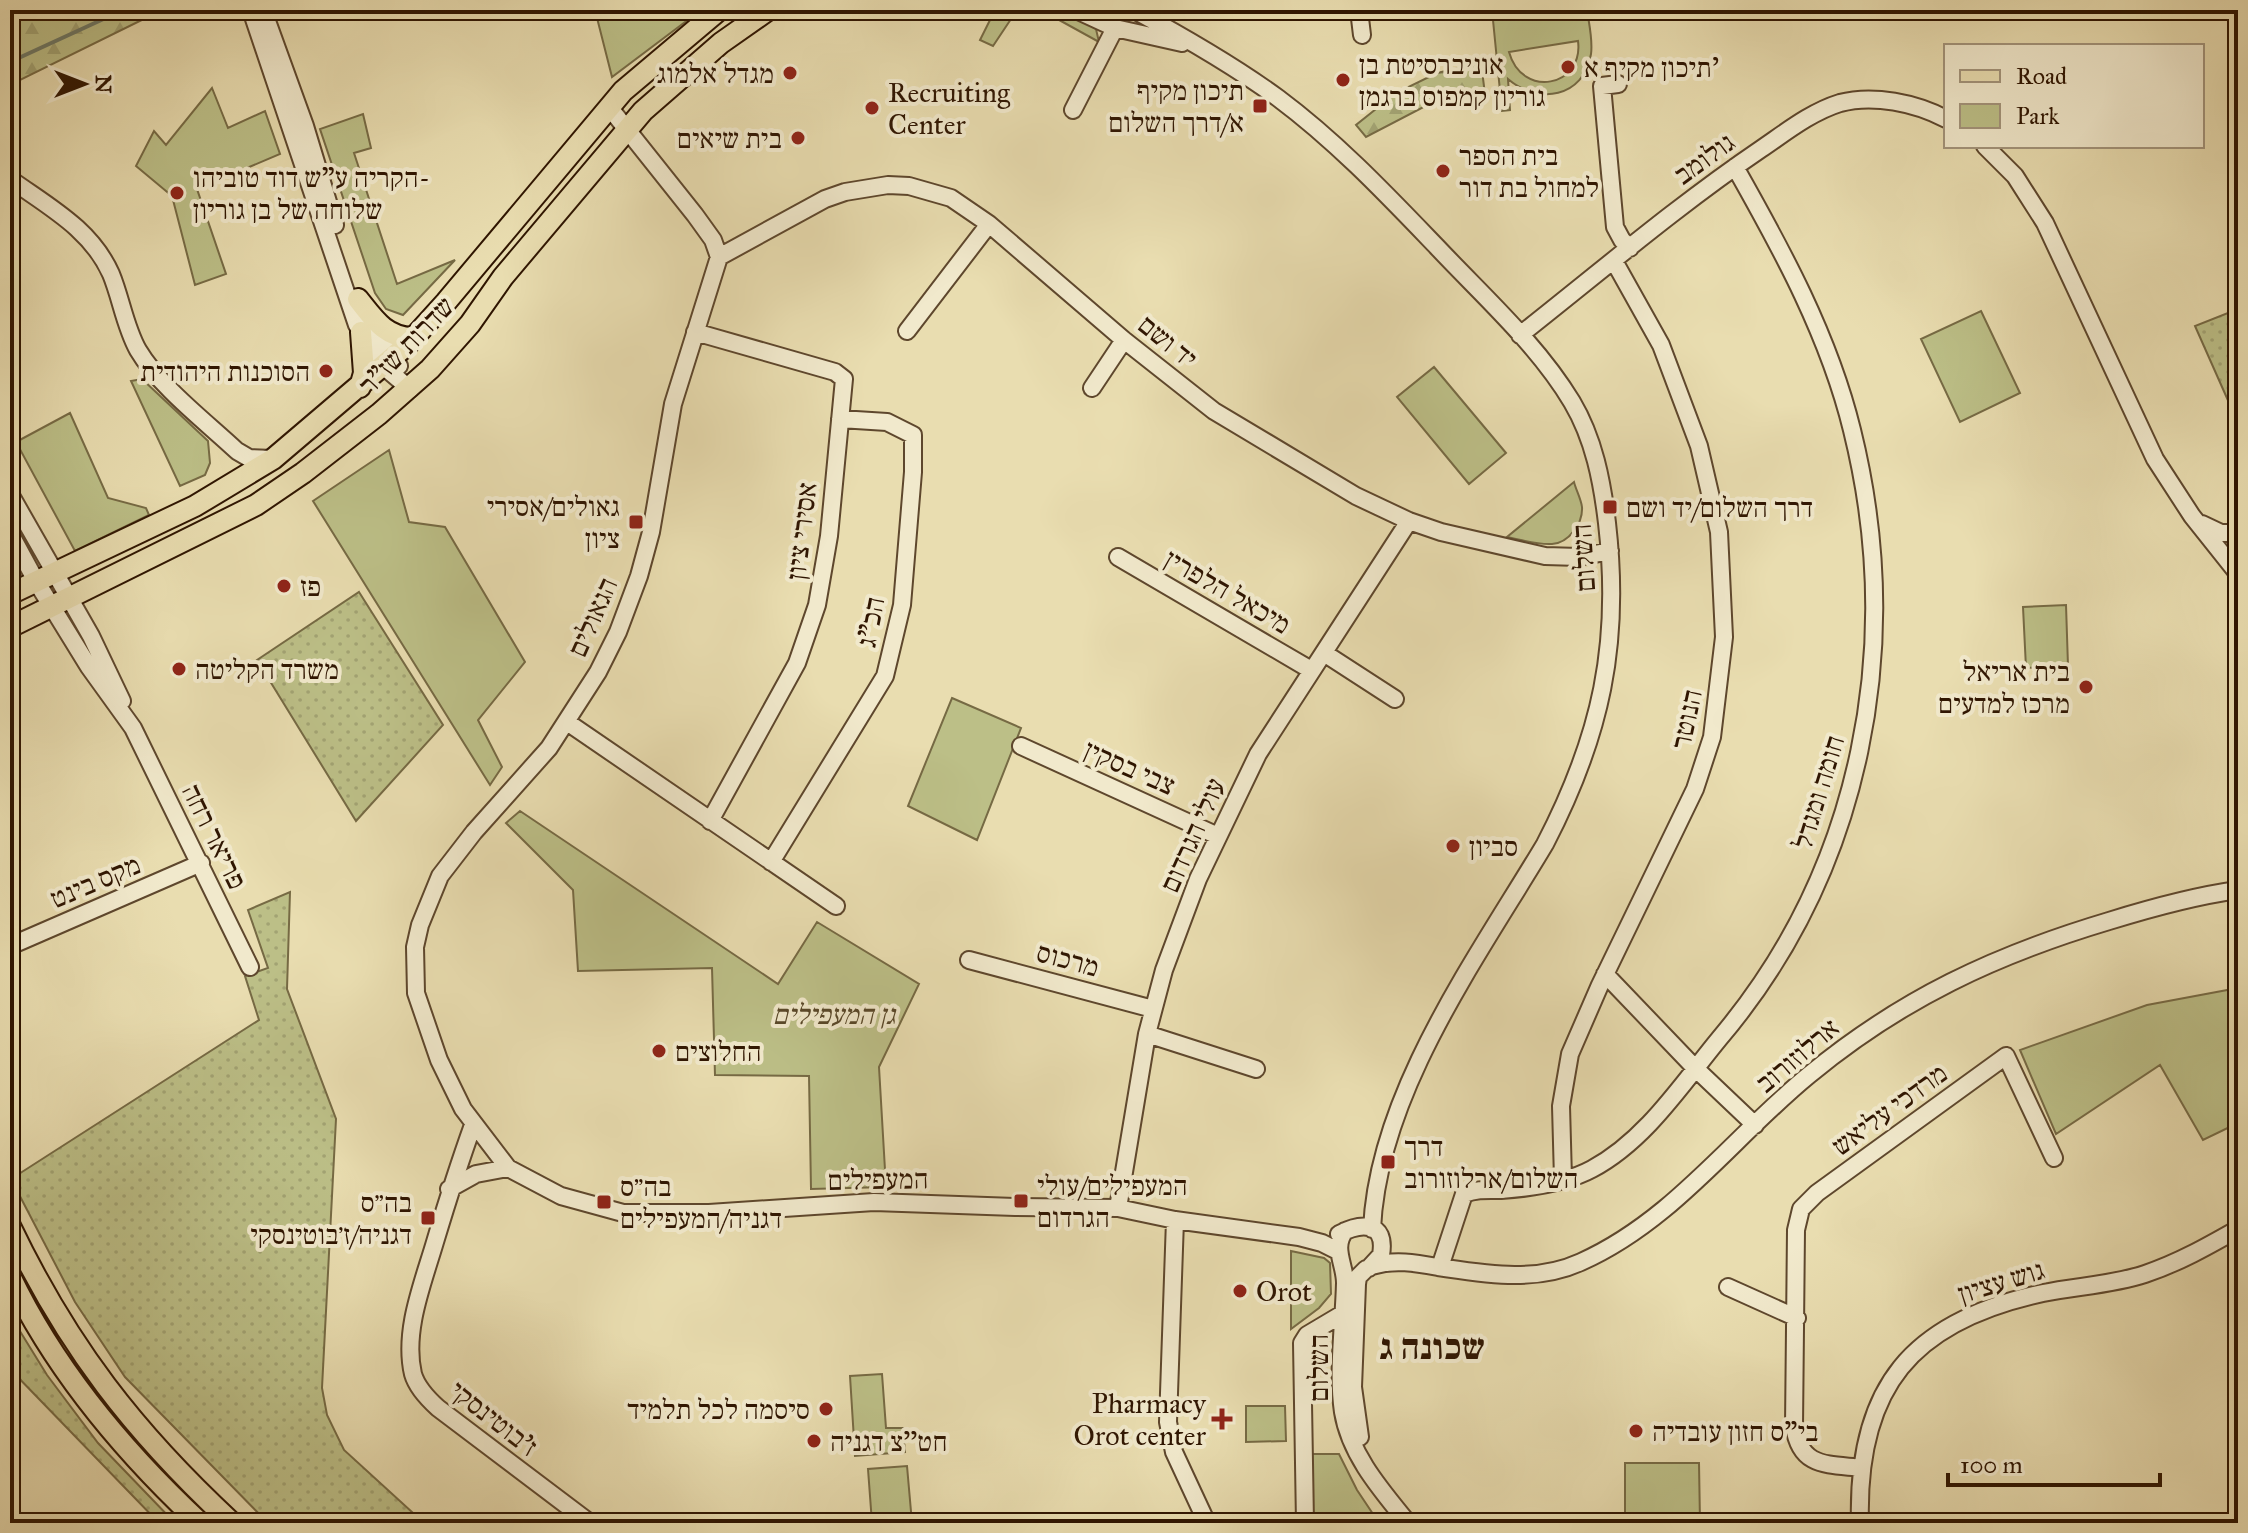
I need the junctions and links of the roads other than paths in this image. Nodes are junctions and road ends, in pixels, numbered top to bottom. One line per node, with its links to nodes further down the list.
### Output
1 (251, 10): 25 (street)
2 (263, 10): 23 (street)
3 (719, 10): 12 (main road, שדרות שז"ר)
4 (768, 10): 15 (main road, שדרות שז"ר)
5 (1076, 10): 8 (street, השלום)
6 (1134, 10): 10 (street, השלום)
7 (1359, 10): 9 (street)
8 (1115, 28): 10 (street, השלום); 13 (street)
9 (1362, 35)
10 (1203, 48): 27 (street, השלום)
11 (1618, 84): 20 (street)
12 (609, 107): 15 (street); 28 (main road, שדרות שז"ר)
13 (1073, 110)
14 (1944, 118): 17 (street, גולומב)
15 (627, 129): 21 (street); 33 (main road, שדרות שז"ר)
16 (1987, 148): 39 (street)
17 (1735, 167): 20 (street, גולומב); 70 (street, חומה ומגדל)
18 (10, 179): 35 (street)
19 (989, 224): 21 (street, יד ושם); 24 (street); 29 (street, יד ושם)
20 (1630, 248): 22 (street, גולומב)
21 (719, 257): 26 (street, הגאולים)
22 (1614, 261): 27 (street, גולומב); 67 (street, הנוטר)
23 (358, 299): 28 (main road); 30 (street)
24 (907, 331)
25 (361, 332): 30 (street); 31 (main road)
26 (695, 332): 34 (street, אסירי ציון); 55 (street, הגאולים)
27 (1520, 335): 44 (street, השלום)
28 (412, 338): 30 (main road, שדרות שז"ר)
29 (1124, 340): 32 (street); 40 (street, יד ושם)
30 (388, 361): 31 (main road, שדרות שז"ר); 33 (street)
31 (360, 387): 36 (main road, שדרות שז"ר)
32 (1092, 388)
33 (410, 389): 49 (main road, שדרות שז"ר)
34 (840, 419): 58 (street, אסירי ציון); 60 (street, הכ"ג)
35 (237, 451): 36 (street); 37 (street)
36 (273, 459): 37 (main road, שדרות שז"ר)
37 (230, 487): 47 (main road, שדרות שז"ר)
38 (10, 494): 47 (street, פריאר רחה)
39 (2192, 516): 42 (street); 46 (street)
40 (1409, 521): 44 (street, יד ושם); 52 (street, עולי הגרדום)
41 (10, 533): 47 (street, פריאר רחה)
42 (2238, 533)
43 (2238, 542): 46 (street)
44 (1610, 551): 76 (street, השלום)
45 (1118, 557): 53 (street, מיכאל הלפרין)
46 (2237, 573)
47 (45, 577): 48 (main road, שדרות שז"ר); 49 (street, פריאר רחה); 50 (street, פריאר רחה)
48 (10, 594)
49 (71, 599): 50 (main road, שדרות שז"ר); 56 (street, פריאר רחה)
50 (52, 608): 51 (main road, שדרות שז"ר); 56 (street, פריאר רחה)
51 (10, 627)
52 (1324, 653): 53 (street, עולי הגרדום); 54 (street)
53 (1311, 670): 59 (street, עולי הגרדום)
54 (1395, 699)
55 (567, 722): 58 (street); 72 (street, הגאולים)
56 (133, 728): 61 (street, פריאר רחה)
57 (1021, 746): 59 (street, צבי בסקין)
58 (710, 821): 60 (street)
59 (1218, 836): 68 (street, עולי הגרדום)
60 (771, 862): 63 (street)
61 (201, 863): 64 (street, מקס בינט); 66 (street, פריאר רחה)
62 (2238, 890): 73 (street, ארלוזורוב)
63 (836, 906)
64 (10, 946)
65 (969, 960): 68 (street, מרכוס)
66 (250, 967)
67 (1605, 974): 70 (street); 77 (street, הנוטר)
68 (1153, 1009): 69 (street, עולי הגרדום)
69 (1147, 1034): 71 (street); 79 (street, עולי הגרדום)
70 (1695, 1068): 73 (street); 77 (street, חומה ומגדל)
71 (1256, 1069)
72 (473, 1125): 75 (street, המעפילים); 78 (street, ז'בוטינסקי)
73 (1755, 1125): 89 (street, ארלוזורוב)
74 (2054, 1158): 93 (street, מרדכי עליאש)
75 (508, 1168): 78 (street); 79 (street, המעפילים)
76 (1379, 1177): 82 (street, השלום); 84 (street, השלום)
77 (1563, 1179): 89 (street, חומה ומגדל)
78 (449, 1189): 98 (street, ז'בוטינסקי)
79 (1118, 1208): 80 (street, המעפילים)
80 (1175, 1220): 85 (street, המעפילים); 99 (street)
81 (10, 1226): 97 (main road)
82 (1348, 1229): 84 (street); 85 (street, המעפילים); 86 (street)
83 (2238, 1229): 94 (street, גוש עציון)
84 (1377, 1234): 87 (street, ארלוזורוב); 88 (street)
85 (1310, 1239): 86 (street, המעפילים)
86 (1340, 1254): 88 (street); 92 (street, השלום)
87 (1414, 1263): 88 (street, ארלוזורוב); 89 (street, ארלוזורוב)
88 (1369, 1267): 95 (street, השלום)
89 (1440, 1267)
90 (10, 1276): 96 (main road)
91 (1728, 1287): 93 (street)
92 (1344, 1313): 95 (street, השלום); 100 (street)
93 (1797, 1318): 94 (street, מרדכי עליאש)
94 (1862, 1468): 102 (street, גוש עציון)
95 (1370, 1474): 101 (street, השלום)
96 (200, 1523)
97 (232, 1523)
98 (590, 1523)
99 (1207, 1523)
100 (1305, 1523)
101 (1408, 1523)
102 (1860, 1523)

